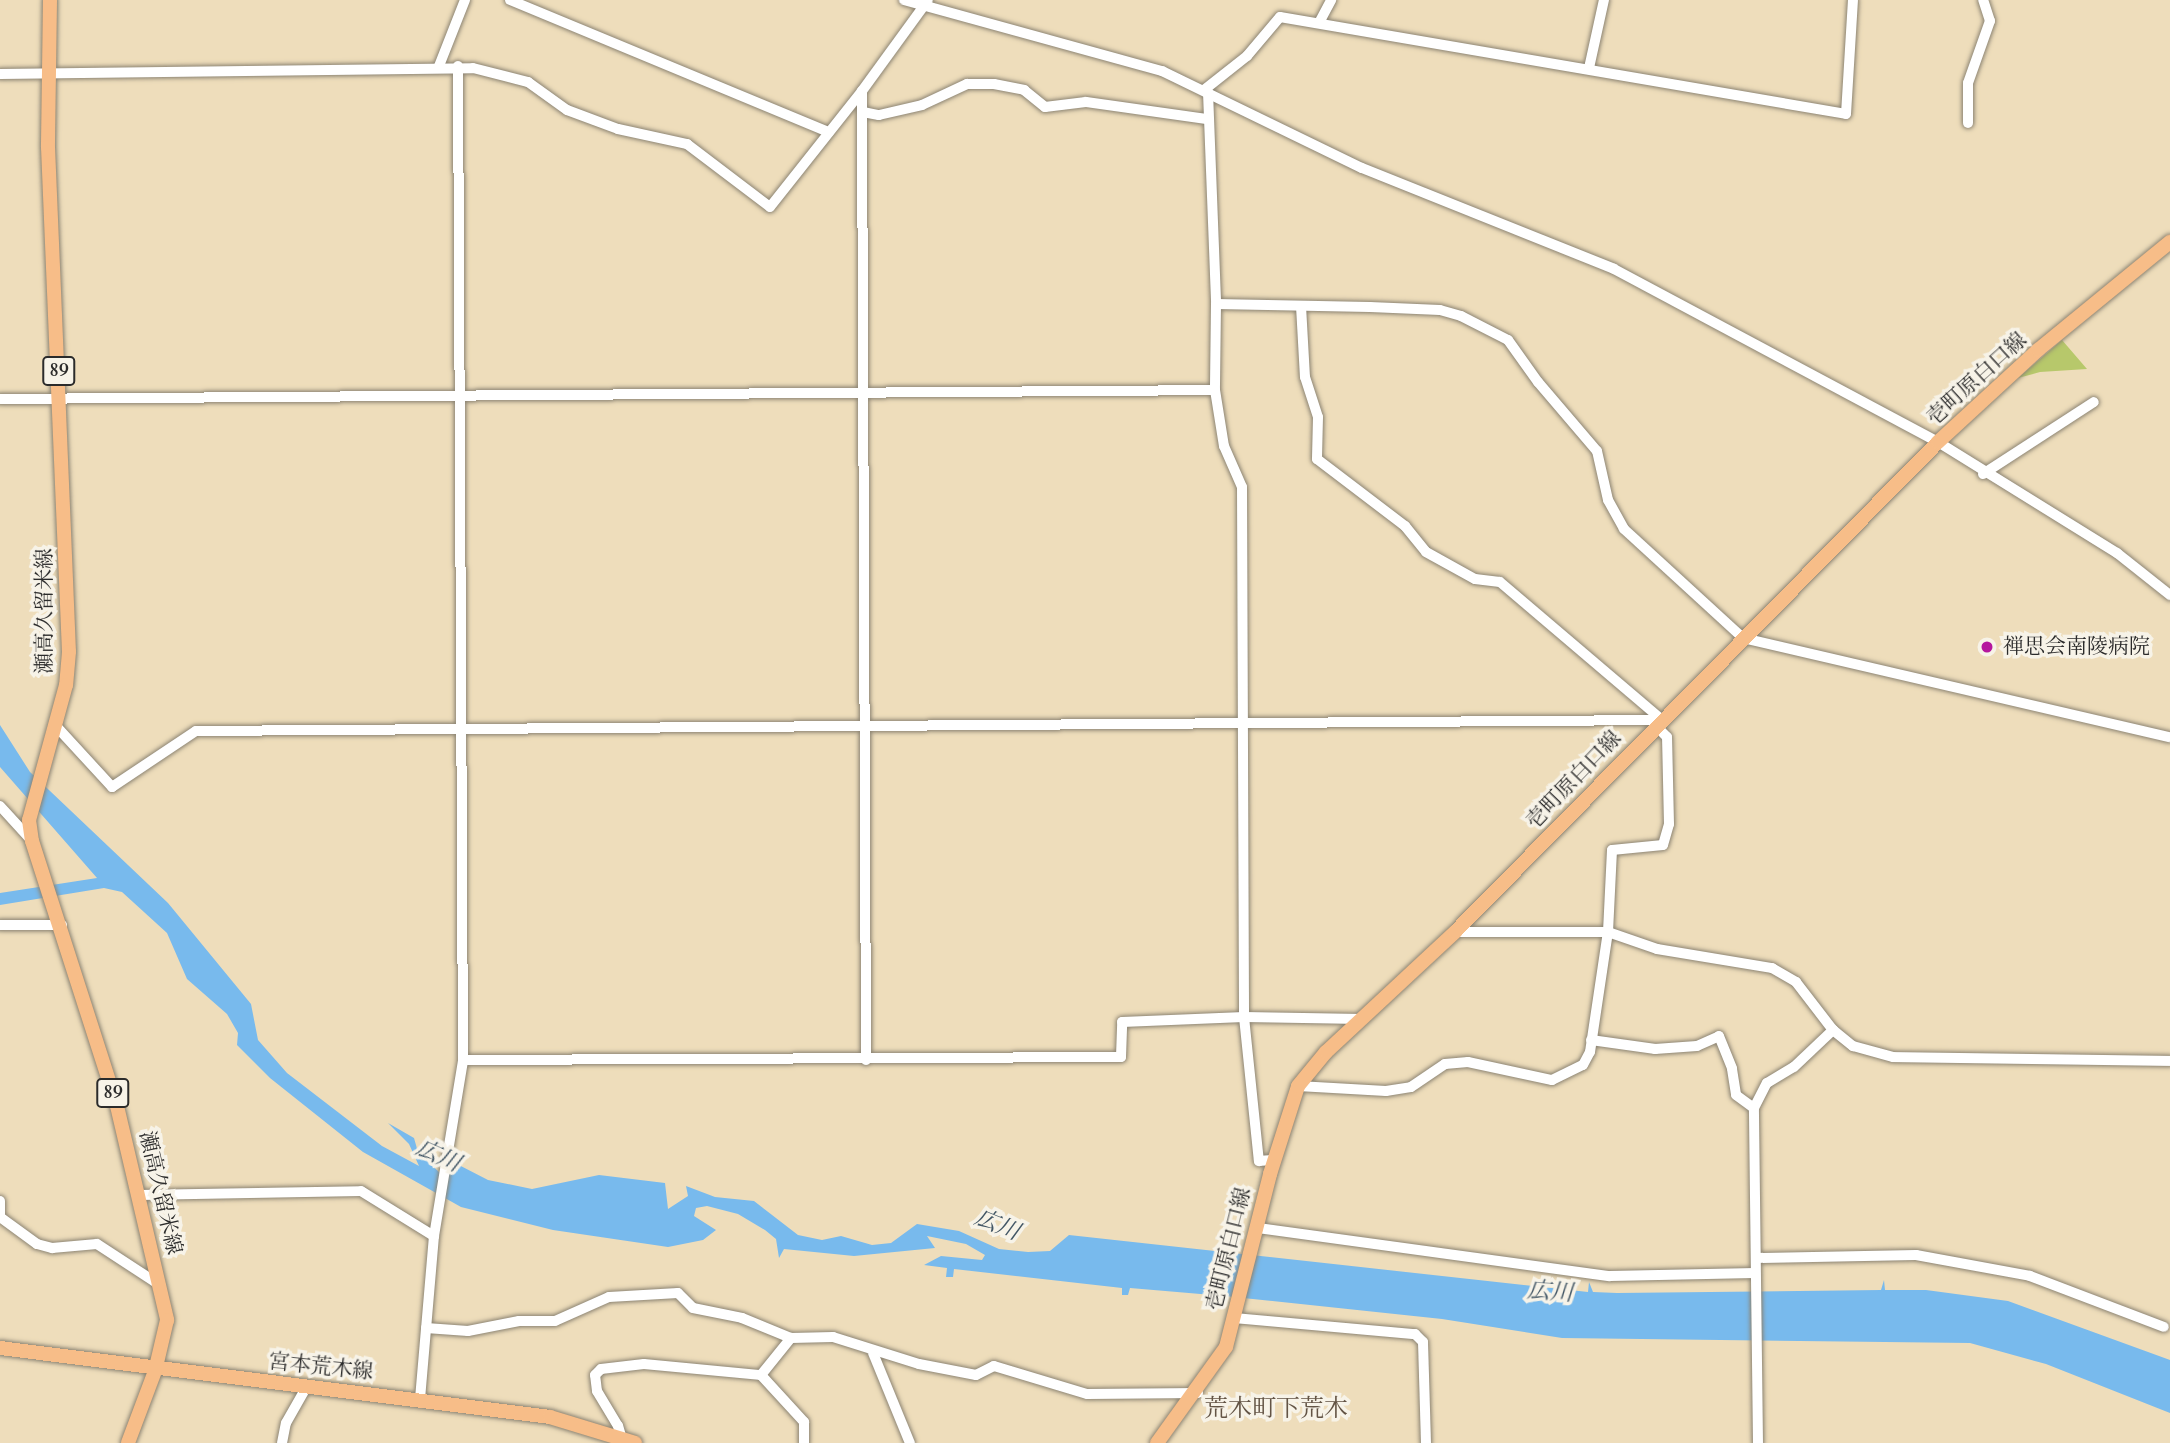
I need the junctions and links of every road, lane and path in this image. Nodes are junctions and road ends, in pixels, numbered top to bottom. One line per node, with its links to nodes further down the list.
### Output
1 (50, 0): 15 (main road, 瀬高久留米線 / 89)
2 (465, 0): 11 (street)
3 (510, 0): 21 (street)
4 (904, 0): 9 (street)
5 (1331, 0): 10 (street)
6 (1604, 0): 13 (street)
7 (1853, 0): 13 (street)
8 (1983, 0): 20 (street)
9 (926, 4): 16 (street); 17 (street)
10 (1320, 20): 13 (street); 17 (street)
11 (439, 66): 12 (street); 15 (street)
12 (458, 66): 21 (street); 27 (street)
13 (1589, 68)
14 (0, 74): 15 (street)
15 (47, 74): 29 (main road, 瀬高久留米線 / 89)
16 (862, 91): 18 (street); 21 (street)
17 (1206, 91): 19 (street); 31 (street)
18 (863, 112): 19 (street); 26 (street)
19 (1207, 119): 23 (street)
20 (1968, 123)
21 (828, 132)
22 (2170, 243): 31 (main road, 壱町原白口線)
23 (1216, 304): 24 (street); 25 (street)
24 (1301, 306): 34 (street); 36 (street)
25 (1215, 390): 26 (street); 35 (street)
26 (863, 395): 27 (street); 38 (street)
27 (462, 397): 29 (street); 37 (street)
28 (0, 399): 29 (street)
29 (61, 402): 39 (main road, 瀬高久留米線 / 89)
30 (2094, 402): 32 (street)
31 (1938, 442): 32 (street); 34 (main road, 壱町原白口線)
32 (1983, 474): 33 (street)
33 (2170, 595)
34 (1743, 638): 36 (main road, 壱町原白口線); 40 (street)
35 (1240, 723): 36 (street); 38 (street); 47 (street)
36 (1659, 723): 45 (main road, 壱町原白口線); 46 (street)
37 (462, 729): 38 (street); 39 (street); 51 (street)
38 (868, 729): 52 (street)
39 (54, 733): 42 (main road, 瀬高久留米線 / 89)
40 (2170, 737)
41 (0, 806): 42 (street)
42 (32, 841): 44 (main road, 瀬高久留米線 / 89)
43 (0, 925): 44 (street)
44 (62, 925): 57 (main road, 瀬高久留米線 / 89)
45 (1455, 932): 46 (street); 48 (main road, 壱町原白口線)
46 (1608, 932): 49 (street); 50 (street)
47 (1244, 1017): 48 (street); 52 (street); 56 (street)
48 (1362, 1019): 54 (main road, 壱町原白口線)
49 (1833, 1030): 53 (street); 55 (street)
50 (1591, 1041): 54 (street); 55 (street)
51 (463, 1060): 52 (street); 60 (street)
52 (866, 1060)
53 (2170, 1061)
54 (1298, 1086): 56 (main road, 壱町原白口線)
55 (1754, 1108): 61 (street)
56 (1275, 1160): 59 (main road, 壱町原白口線)
57 (139, 1195): 60 (street); 63 (main road, 瀬高久留米線 / 89)
58 (0, 1201): 63 (street)
59 (1256, 1235): 62 (street); 64 (main road, 壱町原白口線)
60 (434, 1236): 66 (street)
61 (1757, 1258): 62 (street); 65 (street)
62 (1755, 1279): 83 (street)
63 (160, 1285): 70 (main road, 瀬高久留米線 / 89)
64 (1235, 1315): 73 (main road, 壱町原白口線); 82 (street)
65 (2164, 1327)
66 (426, 1328): 67 (street); 74 (street)
67 (791, 1338): 69 (street); 71 (street)
68 (0, 1348): 70 (main road, 宮本荒木線)
69 (873, 1353): 73 (street); 80 (street)
70 (155, 1371): 72 (main road, 宮本荒木線); 76 (main road, 瀬高久留米線 / 89)
71 (761, 1375): 75 (street); 79 (street)
72 (307, 1387): 74 (main road, 宮本荒木線); 77 (street)
73 (1198, 1393): 81 (main road, 壱町原白口線)
74 (420, 1399): 75 (main road, 宮本荒木線)
75 (622, 1440): 78 (main road, 宮本荒木線)
76 (128, 1443)
77 (282, 1443)
78 (635, 1443)
79 (804, 1443)
80 (911, 1443)
81 (1157, 1443)
82 (1426, 1443)
83 (1758, 1443)

